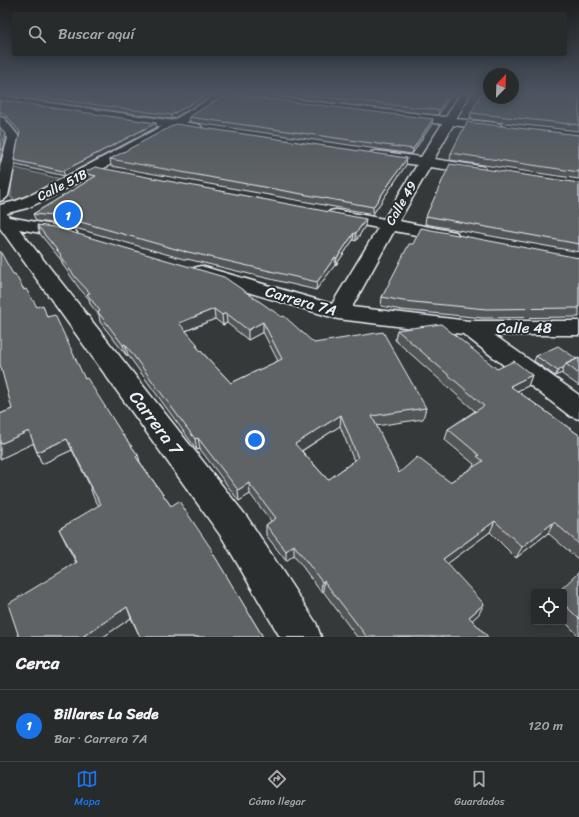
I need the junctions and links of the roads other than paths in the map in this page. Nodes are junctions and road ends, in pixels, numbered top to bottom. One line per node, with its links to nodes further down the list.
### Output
1 (3, 124): 13 (street)
2 (165, 124): 5 (street)
3 (447, 124): 9 (street, Calle 49)
4 (473, 124): 6 (street)
5 (174, 125): 7 (street); 10 (street, Calle 51B)
6 (510, 128)
7 (205, 130)
8 (362, 153): 9 (street)
9 (425, 162): 11 (street); 15 (street, Calle 49)
10 (94, 168): 12 (street); 13 (street, Calle 51B)
11 (494, 172)
12 (117, 173)
13 (1, 211): 16 (street); 23 (street, Carrera 7)
14 (319, 211): 15 (street)
15 (389, 224): 17 (street); 19 (street, Calle 49)
16 (89, 239)
17 (465, 239)
18 (187, 268): 19 (street, Carrera 7A)
19 (338, 312): 20 (street, Carrera 7A)
20 (469, 328): 21 (street, Calle 48); 22 (street, Carrera 7A)
21 (579, 328)
22 (579, 409)
23 (302, 637)

